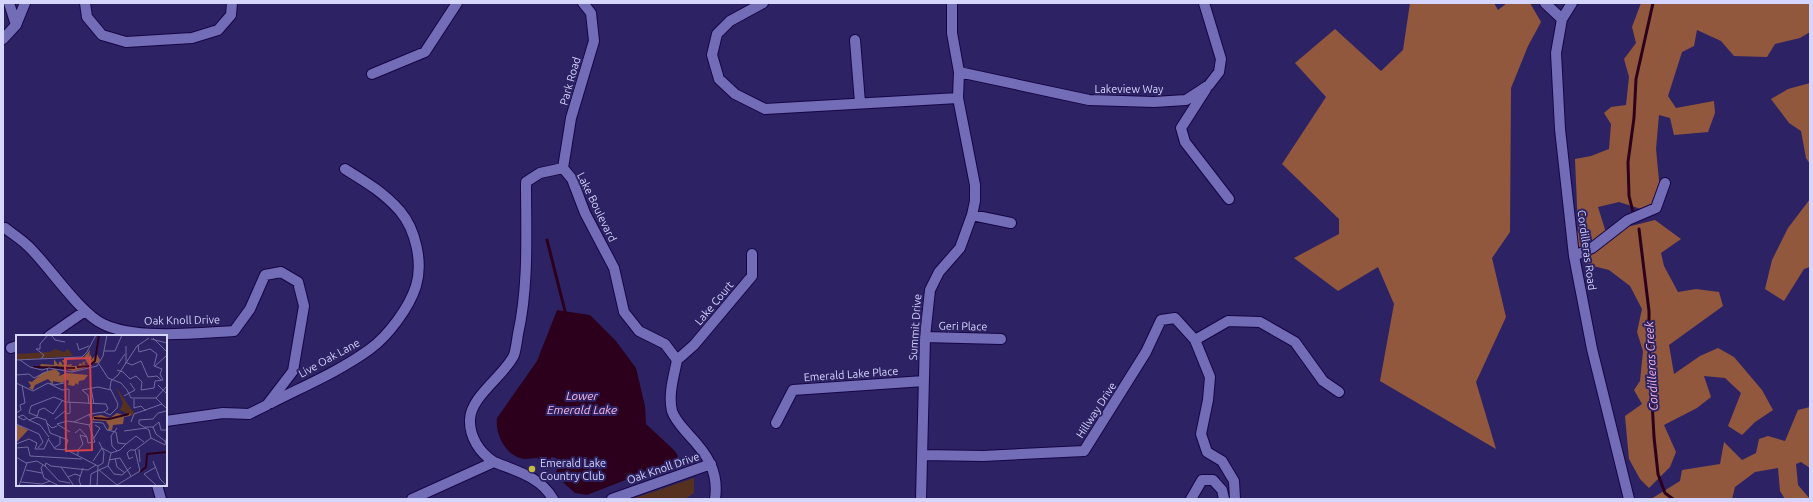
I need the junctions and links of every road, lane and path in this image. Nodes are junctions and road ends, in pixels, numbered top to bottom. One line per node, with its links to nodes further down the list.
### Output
1 (10, 3): 13 (street)
2 (25, 3): 13 (street)
3 (85, 3): 4 (street)
4 (232, 3)
5 (457, 3): 17 (street)
6 (583, 3): 21 (street, Park Road)
7 (763, 3): 20 (street)
8 (952, 3): 16 (street, Summit Drive)
9 (1204, 3): 18 (street, Lakeview Way)
10 (1545, 3): 12 (street)
11 (1572, 3): 12 (street, Cordilleras Road)
12 (1562, 19): 29 (street, Cordilleras Road)
13 (16, 25): 14 (street)
14 (3, 39)
15 (855, 40): 20 (street)
16 (959, 72): 18 (street, Lakeview Way); 19 (street, Summit Drive)
17 (372, 74)
18 (1209, 85): 24 (street)
19 (958, 98): 20 (street); 25 (street, Summit Drive)
20 (860, 103)
21 (563, 168): 35 (street, Lake Boulevard); 42 (street, Lake Boulevard)
22 (345, 169): 38 (street, Live Oak Lane)
23 (1665, 183): 29 (street)
24 (1228, 199)
25 (972, 215): 26 (street); 32 (street, Summit Drive)
26 (1011, 223)
27 (3, 228): 30 (street, Oak Knoll Drive)
28 (752, 254): 35 (street, Lake Court)
29 (1574, 256): 54 (street, Cordilleras Road)
30 (85, 311): 31 (street); 38 (street, Oak Knoll Drive)
31 (50, 335)
32 (925, 337): 33 (street, Geri Place); 36 (street, Summit Drive)
33 (1001, 338)
34 (1195, 340): 37 (street); 41 (street, Hillway Drive); 53 (street)
35 (677, 360): 43 (street)
36 (924, 381): 40 (street, Emerald Lake Place); 41 (street, Summit Drive)
37 (1339, 392)
38 (267, 405): 39 (street, Oak Knoll Drive)
39 (167, 421)
40 (776, 423)
41 (923, 456): 50 (street, Summit Drive)
42 (494, 462): 46 (street); 47 (street)
43 (711, 464): 48 (street, Oak Knoll Drive); 49 (street, Oak Knoll Drive)
44 (157, 486): 45 (street)
45 (161, 499)
46 (412, 499)
47 (553, 499)
48 (612, 499)
49 (715, 499)
50 (921, 499)
51 (1191, 499): 52 (street)
52 (1224, 499)
53 (1235, 499)
54 (1629, 499)

